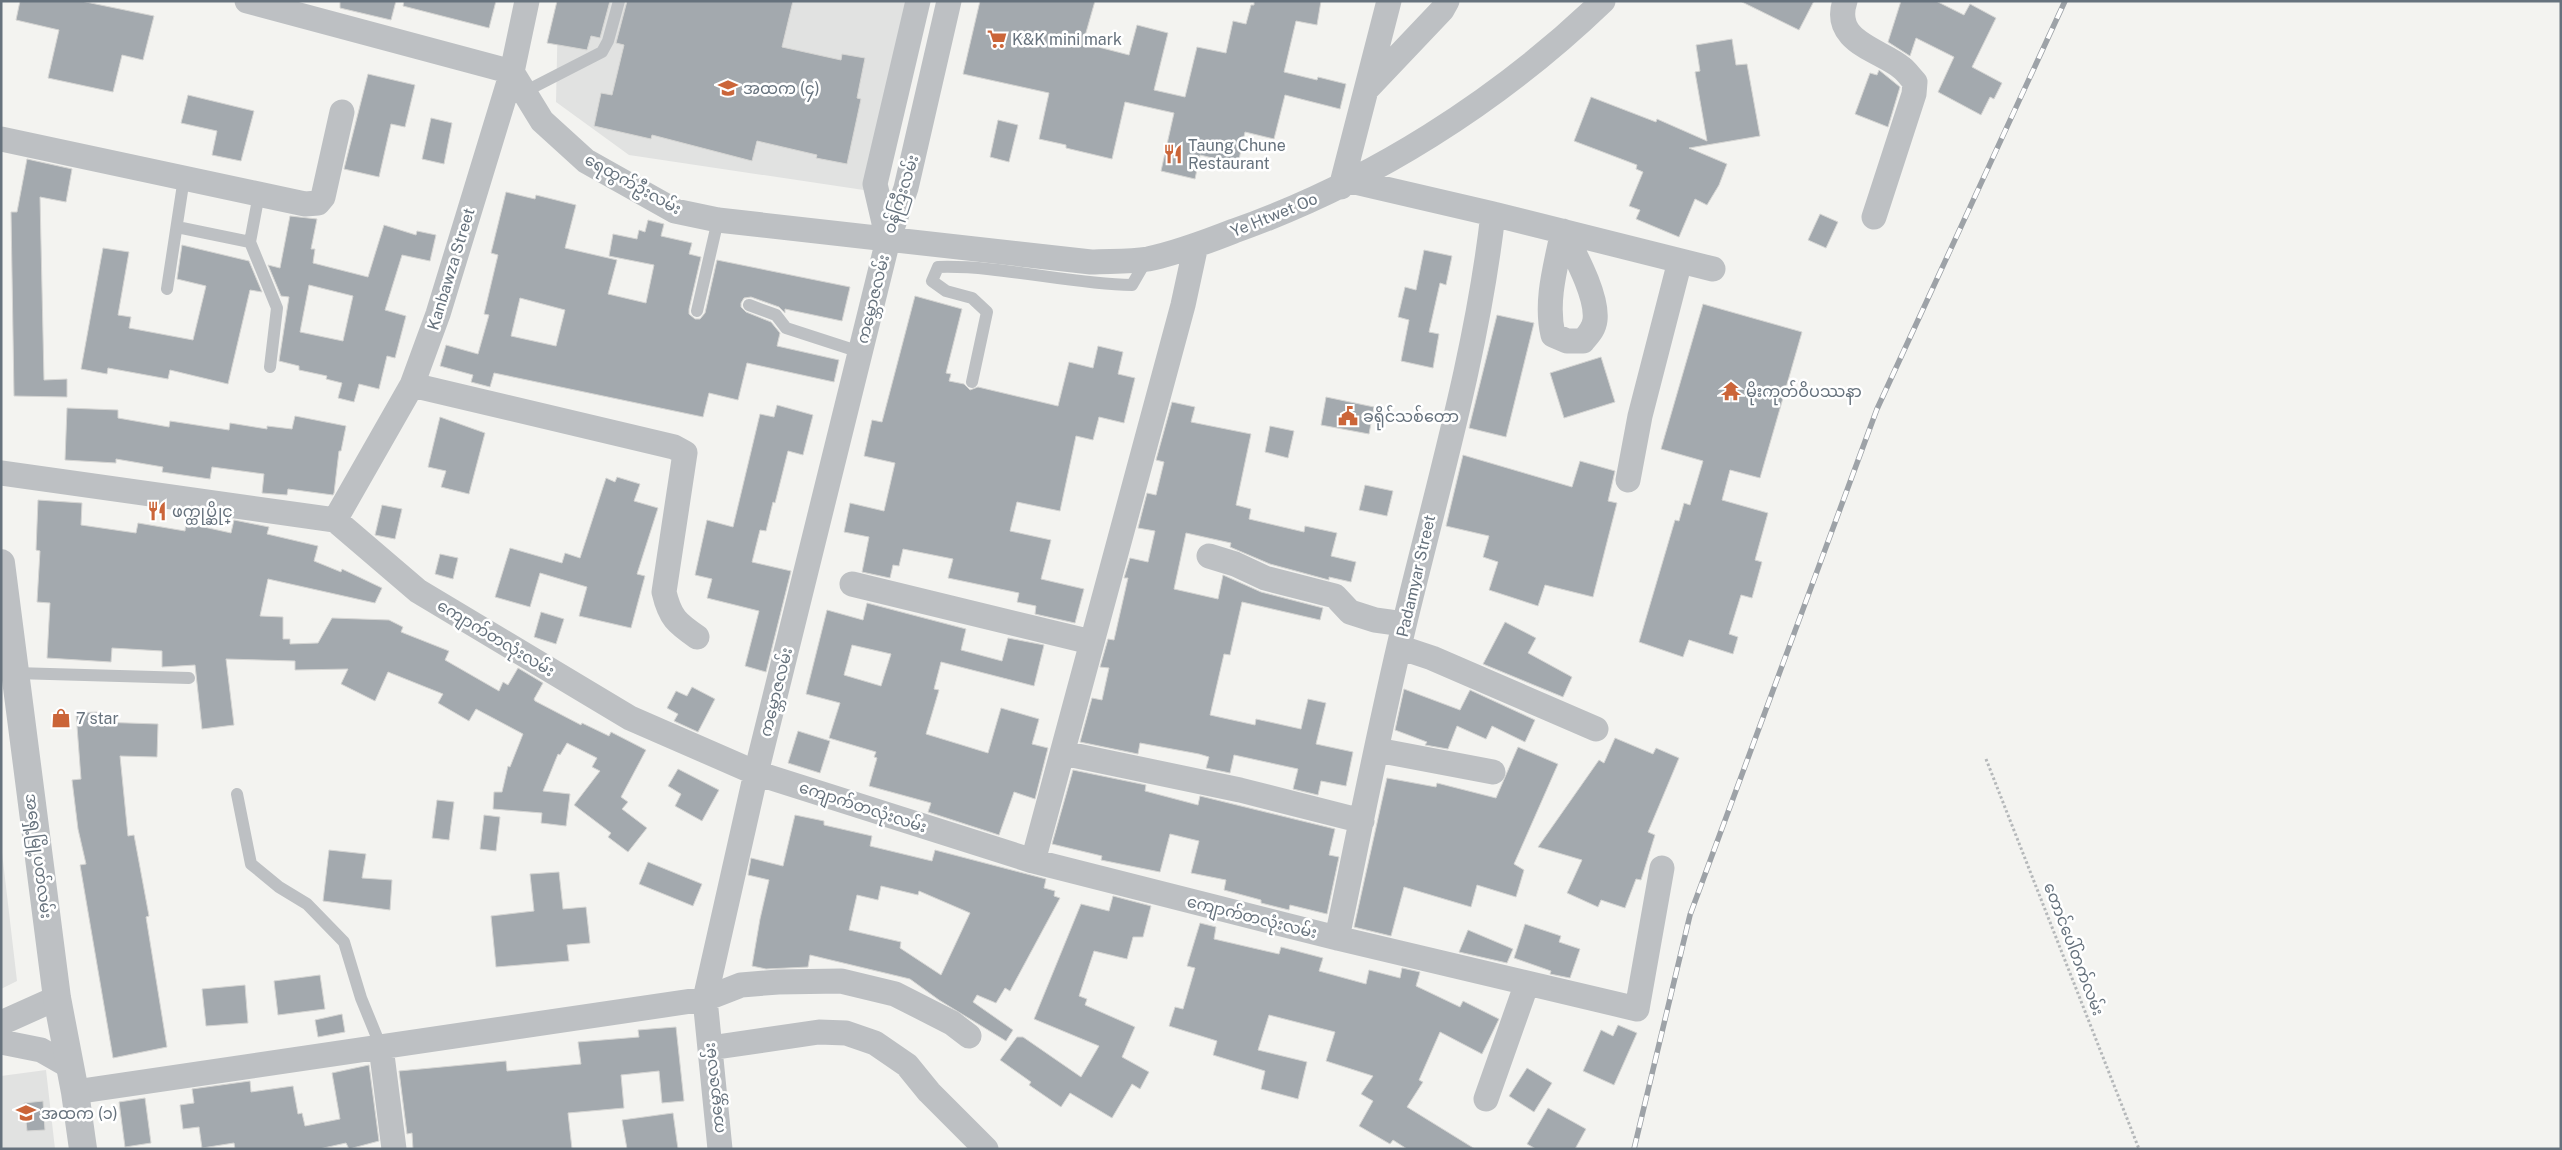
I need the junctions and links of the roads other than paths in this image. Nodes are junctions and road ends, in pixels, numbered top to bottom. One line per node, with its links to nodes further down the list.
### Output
1 (247, 1): 10 (street)
2 (527, 1): 10 (street, Kanbawza Street)
3 (619, 1): 10 (lane)
4 (918, 1): 21 (street, ဝန်ကြီးလမ်း)
5 (948, 1): 21 (street, ဝန်ကြီးလမ်း)
6 (1389, 1): 11 (street)
7 (1446, 1): 11 (street)
8 (1603, 1): 15 (street, Ye Htwet Oo)
9 (1845, 1): 18 (street)
10 (519, 82): 19 (street, ရေထွက်ဦးလမ်း); 33 (street, Kanbawza Street)
11 (1366, 91): 15 (street)
12 (342, 112): 16 (street)
13 (1, 139): 14 (street)
14 (184, 178): 16 (street); 20 (lane)
15 (1346, 184): 17 (street); 23 (street, Ye Htwet Oo)
16 (259, 194): 22 (lane)
17 (1493, 214): 25 (street); 40 (street, Padamyar Street)
18 (1874, 217)
19 (718, 220): 21 (street, ရေထွက်ဦးလမ်း); 29 (lane)
20 (177, 227): 22 (lane); 27 (lane)
21 (888, 240): 24 (street, Ye Htwet Oo); 30 (street, ကမ္ဘောဇလမ်း)
22 (250, 242): 31 (lane)
23 (1196, 245): 24 (street, Ye Htwet Oo); 42 (street)
24 (1147, 259): 32 (lane)
25 (1680, 261): 26 (street); 35 (street)
26 (1713, 269)
27 (166, 289)
28 (749, 305): 30 (lane)
29 (697, 311)
30 (860, 352): 49 (street, ကမ္ဘောဇလမ်း)
31 (270, 367)
32 (972, 382)
33 (412, 385): 36 (street, Kanbawza Street); 41 (street)
34 (1, 472): 36 (street)
35 (1628, 480)
36 (335, 520): 49 (street, ကျောက်တလုံးလမ်း)
37 (1209, 556): 40 (street)
38 (1, 562): 43 (street, အရှေ့မြို့ပတ်လမ်း)
39 (852, 584): 42 (street)
40 (1402, 636): 45 (street); 46 (street, Padamyar Street)
41 (697, 637)
42 (1091, 642): 47 (street)
43 (15, 673): 44 (lane); 56 (street, အရှေ့မြို့ပတ်လမ်း)
44 (189, 678)
45 (1596, 729)
46 (1377, 750): 48 (street); 51 (street, Padamyar Street)
47 (1063, 753): 51 (street); 52 (street)
48 (1493, 772)
49 (756, 773): 52 (street, ကျောက်တလုံးလမ်း); 57 (street, ကမ္ဘောဇလမ်း)
50 (237, 794): 61 (lane)
51 (1362, 821): 54 (street, Padamyar Street)
52 (1034, 861): 54 (street, ကျောက်တလုံးလမ်း)
53 (1662, 868): 55 (street, ကျောက်တလုံးလမ်း)
54 (1336, 938): 55 (street, ကျောက်တလုံးလမ်း)
55 (1527, 983): 65 (street)
56 (57, 998): 58 (street); 63 (street, အရှေ့မြို့ပတ်လမ်း)
57 (705, 999): 59 (street); 61 (street); 62 (street, ကမ္ဘောဇလမ်း)
58 (1, 1024)
59 (969, 1036)
60 (1, 1042): 63 (street)
61 (381, 1047): 64 (street); 67 (street)
62 (710, 1048): 68 (street, ကမ္ဘောဇလမ်း); 69 (street)
63 (69, 1066): 64 (street, အရှေ့မြို့ပတ်လမ်း)
64 (75, 1092): 66 (street, အရှေ့မြို့ပတ်လမ်း)
65 (1486, 1100)
66 (83, 1149)
67 (394, 1149)
68 (720, 1149)
69 (986, 1149)

